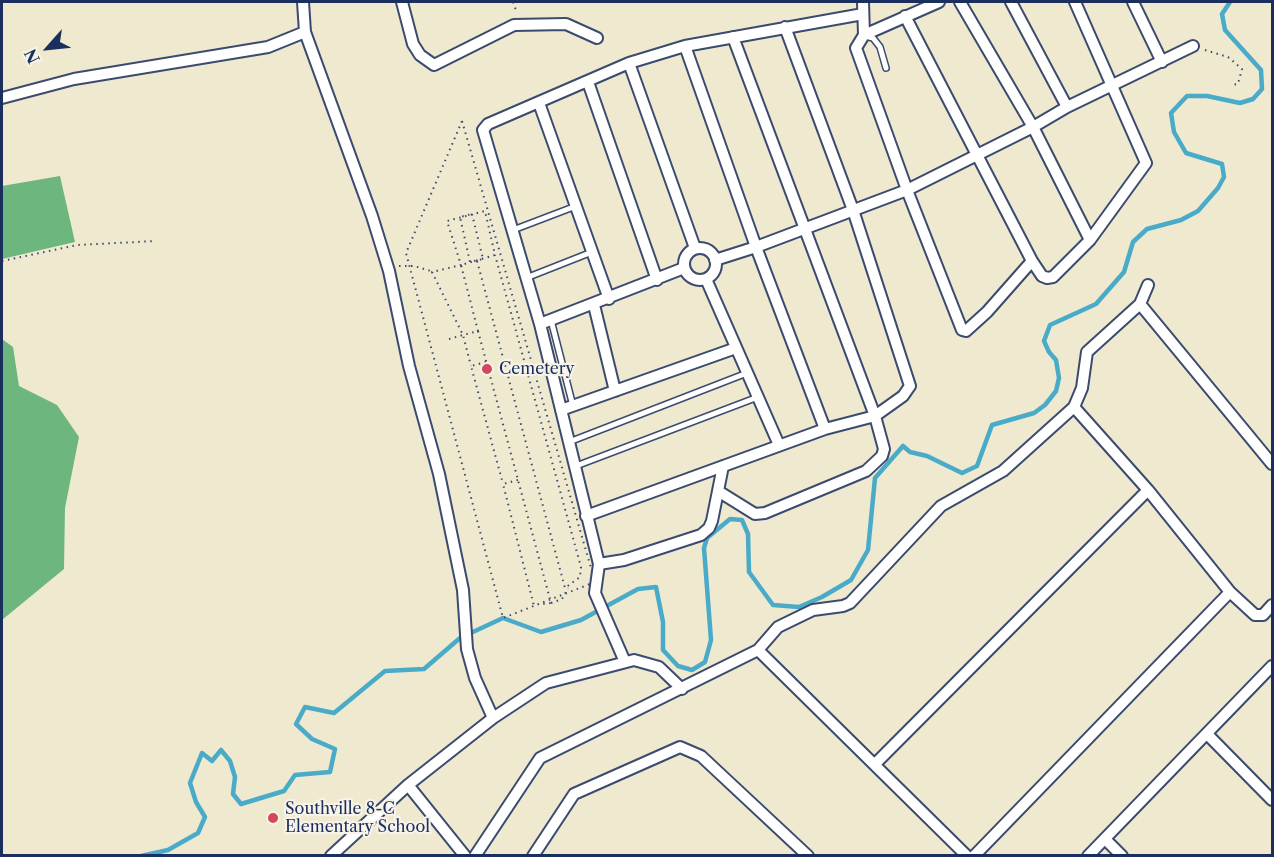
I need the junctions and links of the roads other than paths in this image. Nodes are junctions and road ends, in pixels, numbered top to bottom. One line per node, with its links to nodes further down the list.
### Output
1 (303, 2): 12 (street)
2 (402, 2): 15 (street)
3 (863, 2): 9 (street)
4 (939, 2): 10 (street)
5 (960, 2): 26 (street)
6 (1011, 2): 25 (street)
7 (1075, 2): 22 (street)
8 (1133, 2): 18 (street)
9 (863, 14): 11 (street); 13 (street)
10 (905, 16): 13 (street); 27 (street)
11 (785, 27): 14 (street); 30 (street)
12 (305, 32): 23 (street); 73 (street)
13 (864, 35): 20 (lane); 28 (street)
14 (733, 37): 16 (street); 31 (street)
15 (597, 38)
16 (685, 46): 19 (street); 34 (street)
17 (1193, 46): 18 (street)
18 (1162, 62): 22 (street)
19 (629, 63): 21 (street); 35 (street)
20 (886, 68)
21 (588, 82): 24 (street); 42 (street)
22 (1112, 86): 25 (street); 33 (street)
23 (2, 98)
24 (539, 103): 29 (street); 32 (street)
25 (1067, 107): 26 (street)
26 (1033, 127): 27 (street); 33 (street)
27 (977, 155): 28 (street); 38 (street)
28 (907, 190): 30 (street); 38 (street)
29 (576, 206): 32 (lane); 36 (street)
30 (853, 210): 31 (street); 56 (street)
31 (803, 229): 34 (street); 56 (street)
32 (512, 231): 40 (street)
33 (1090, 240): 38 (street)
34 (756, 247): 37 (street); 57 (street)
35 (695, 248): 37 (street); 39 (street)
36 (592, 252): 40 (lane); 44 (street)
37 (715, 260): 41 (street)
38 (1032, 261)
39 (684, 268): 41 (street); 42 (street)
40 (526, 278): 48 (street)
41 (706, 279): 49 (street)
42 (657, 280): 44 (street)
43 (1148, 285): 45 (street)
44 (609, 299): 46 (street)
45 (1140, 304): 54 (street); 60 (street)
46 (594, 305): 47 (street); 51 (street)
47 (551, 320): 48 (street); 53 (lane)
48 (540, 324): 55 (street)
49 (736, 348): 50 (street); 51 (street)
50 (747, 373): 52 (street); 58 (lane)
51 (615, 391): 53 (street)
52 (758, 397): 59 (street); 62 (lane)
53 (573, 406): 55 (street)
54 (1074, 407): 63 (street); 69 (street)
55 (561, 410): 58 (street)
56 (875, 416): 57 (street); 64 (street)
57 (825, 429): 59 (street)
58 (569, 442): 62 (street)
59 (778, 446): 61 (street)
60 (1272, 464)
61 (723, 466): 64 (street); 65 (street)
62 (574, 467): 65 (street)
63 (1148, 490): 67 (street); 75 (street)
64 (718, 491): 66 (street)
65 (586, 516): 66 (street)
66 (599, 564): 70 (street)
67 (1230, 592): 68 (street); 85 (street)
68 (1272, 605)
69 (758, 650): 72 (street); 75 (street)
70 (625, 662): 72 (street); 73 (street)
71 (1272, 666): 74 (street)
72 (682, 689): 81 (street)
73 (493, 718): 76 (street)
74 (1208, 735): 77 (street); 78 (street)
75 (875, 764): 84 (street)
76 (408, 785): 79 (street); 80 (street)
77 (1272, 800)
78 (1105, 839): 86 (street); 87 (street)
79 (332, 855)
80 (465, 855)
81 (475, 855)
82 (533, 855): 83 (street)
83 (808, 855)
84 (967, 855)
85 (974, 855)
86 (1089, 855)
87 (1122, 855)

